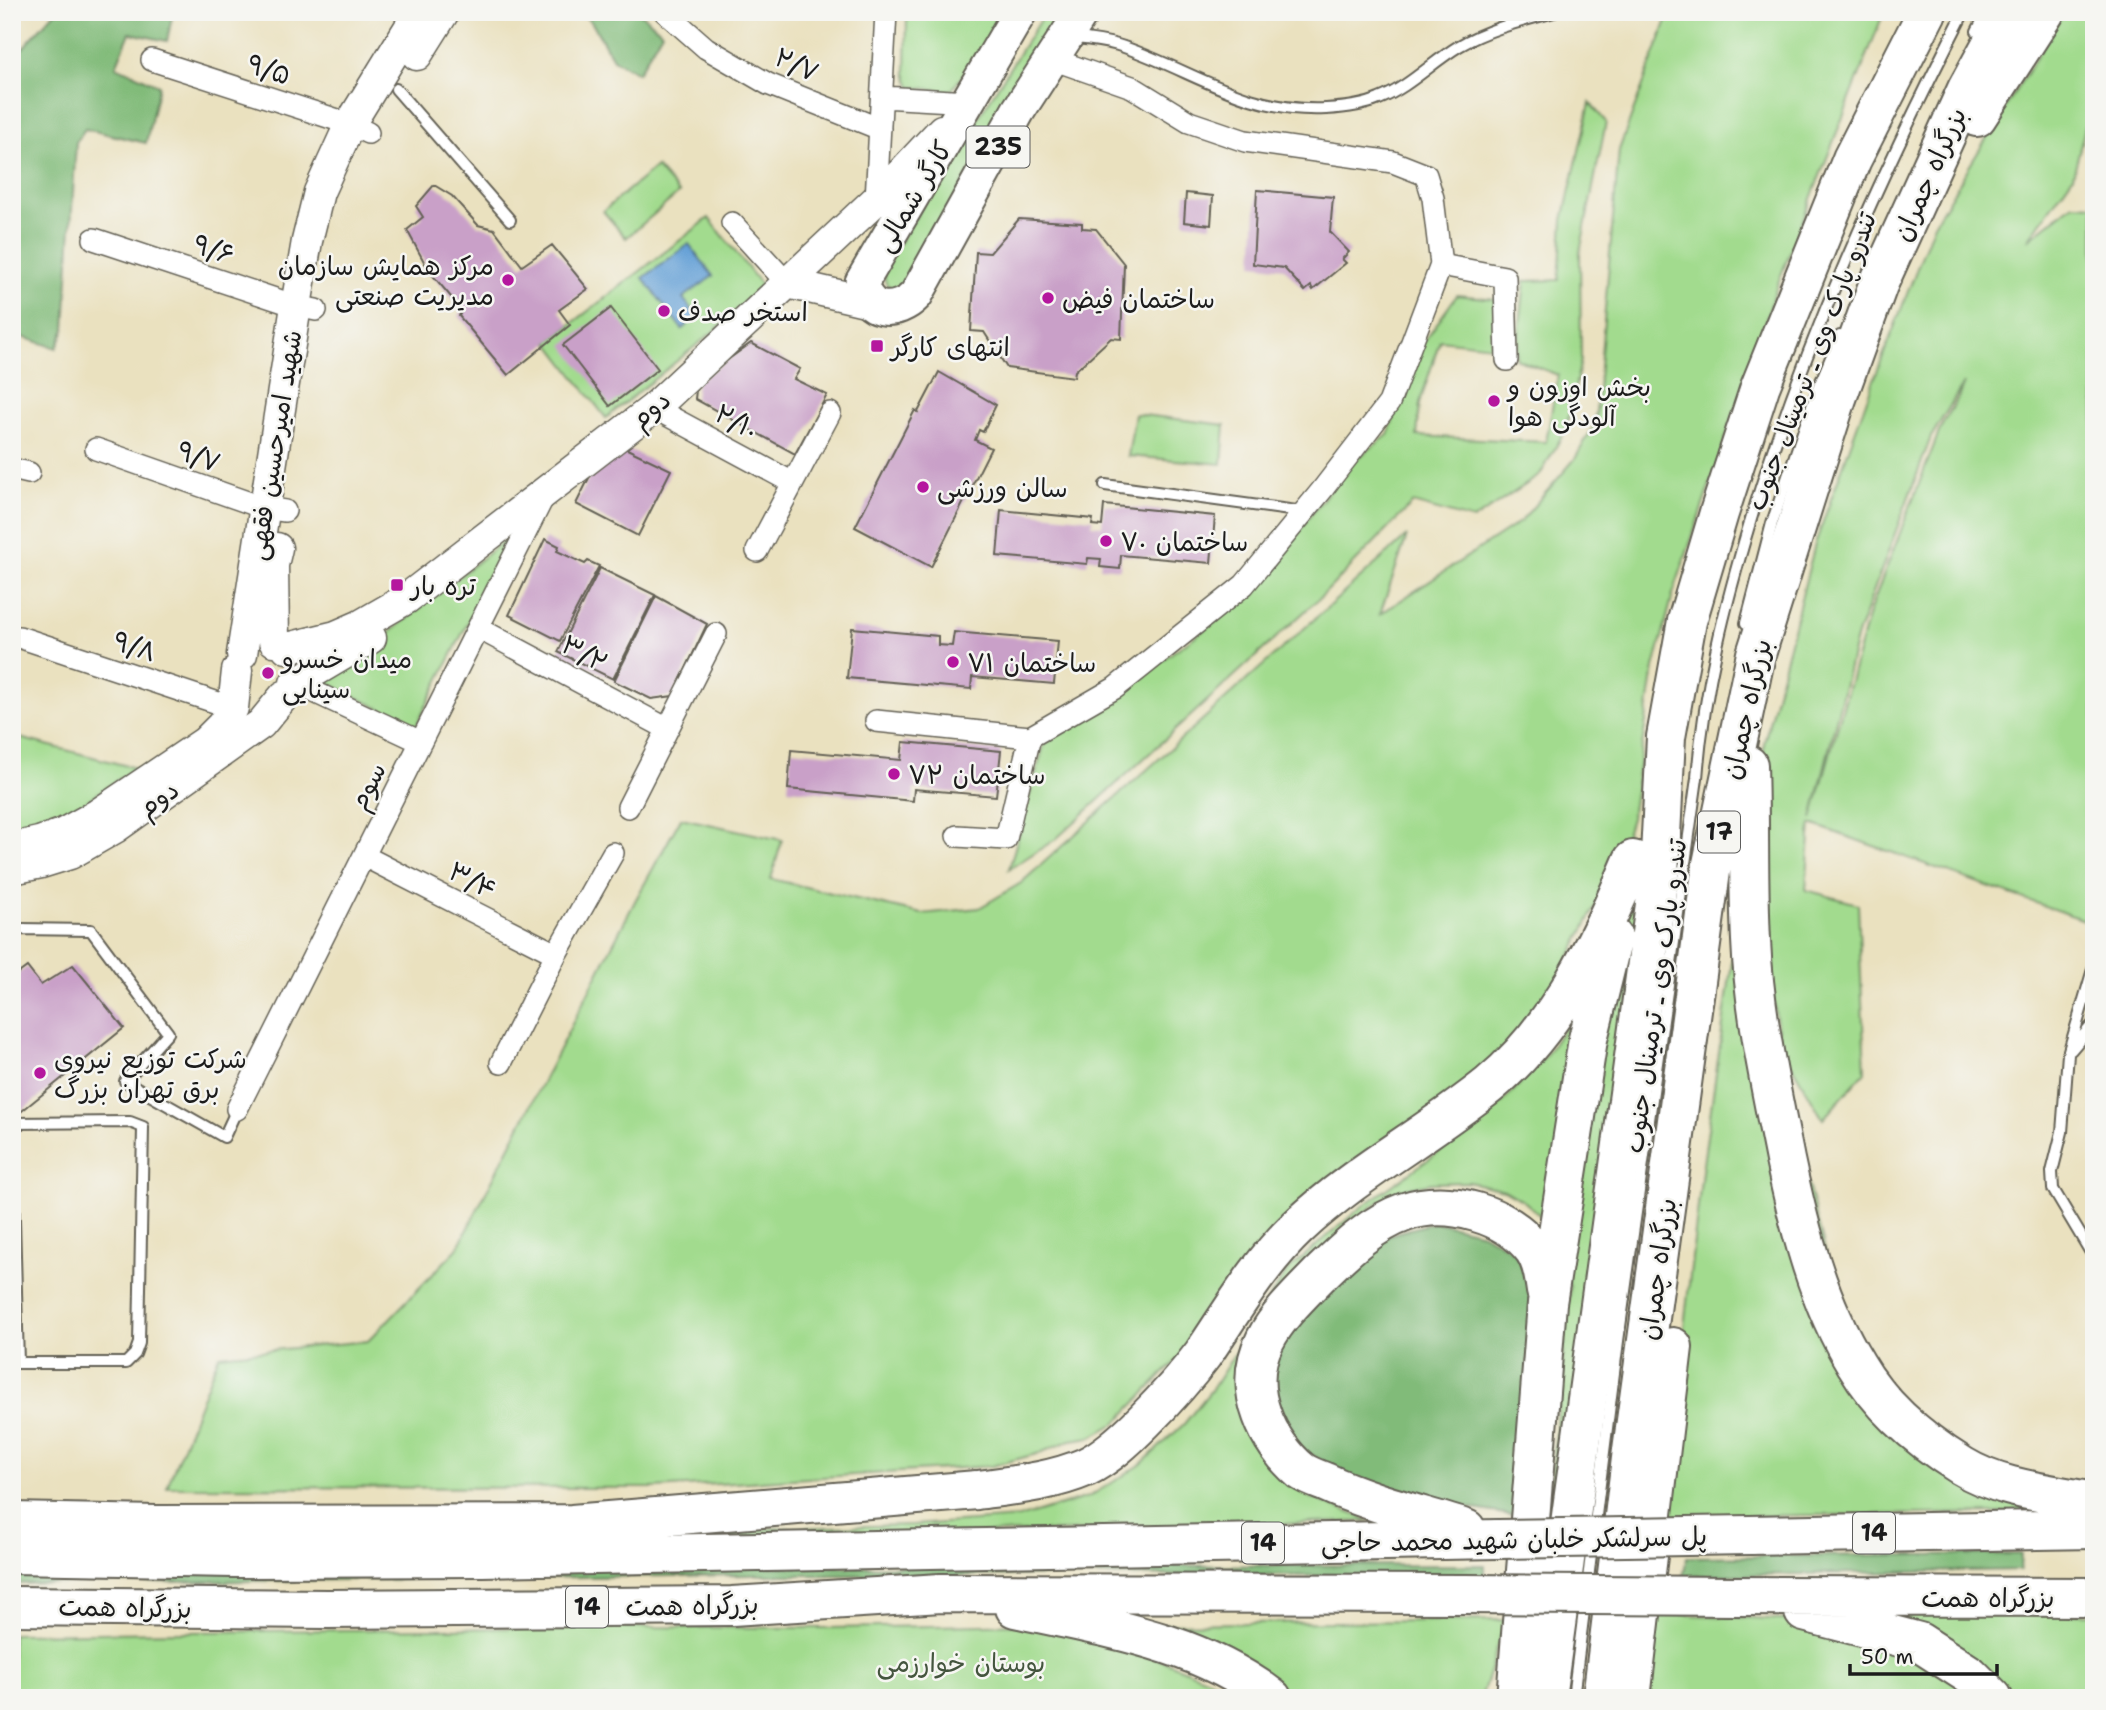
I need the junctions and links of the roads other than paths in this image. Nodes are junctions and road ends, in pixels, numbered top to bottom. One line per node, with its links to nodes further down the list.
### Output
1 (419, 12): 19 (main road, شهید امیرحسین فقهی)
2 (444, 12): 16 (main road, شهید امیرحسین فقهی)
3 (665, 12): 20 (street, ۲/۷)
4 (886, 12): 17 (street)
5 (1020, 12): 18 (main road, کارگر شمالی / 235)
6 (1554, 12): 13 (lane)
7 (1897, 12): 21 (highway)
8 (1927, 12): 21 (highway, بزرگراه چمران / 17)
9 (1964, 12): 96 (lane)
10 (1987, 12): 14 (lane)
11 (2009, 12): 22 (highway, بزرگراه چمران / 17)
12 (2045, 12): 22 (highway)
13 (1066, 36): 27 (street); 29 (main road, کارگر شمالی / 235)
14 (1969, 47)
15 (152, 60): 19 (street, ۹/۵)
16 (396, 89): 19 (main road, شهید امیرحسین فقهی); 24 (lane)
17 (882, 97): 18 (street); 20 (street)
18 (969, 102): 23 (main road, دوم); 29 (main road, کارگر شمالی / 235)
19 (359, 128): 30 (main road, شهید امیرحسین فقهی)
20 (880, 129): 23 (street)
21 (1852, 159): 55 (highway, بزرگراه چمران / 17)
22 (1918, 198): 50 (highway, بزرگراه چمران / 17)
23 (876, 200): 28 (main road, دوم)
24 (510, 220)
25 (732, 223): 28 (street)
26 (94, 239): 30 (street, ۹/۶)
27 (1441, 265): 32 (street); 40 (street)
28 (787, 283): 29 (main road); 33 (main road, دوم)
29 (869, 286)
30 (306, 308): 39 (main road, شهید امیرحسین فقهی)
31 (1842, 328): 44 (lane, تندرو پارک وی ـ ترمینال جنوب)
32 (1507, 360)
33 (654, 408): 36 (street, ۲/۱۰); 38 (main road, دوم)
34 (830, 413): 36 (street)
35 (96, 449): 39 (street, ۹/۷)
36 (793, 482): 41 (street)
37 (1105, 485): 40 (lane)
38 (548, 489): 42 (main road, دوم); 43 (street, سوم)
39 (274, 509): 47 (main road, شهید امیرحسین فقهی); 48 (main road, شهید امیرحسین فقهی)
40 (1304, 512): 54 (street)
41 (757, 551)
42 (406, 599): 47 (main road, دوم); 49 (main road, دوم)
43 (478, 628): 53 (street, ۳/۲); 56 (street, سوم)
44 (1745, 629)
45 (716, 634): 53 (street)
46 (19, 637): 51 (street, ۹/۸)
47 (281, 645): 48 (main road); 49 (main road)
48 (239, 663): 49 (main road); 51 (main road)
49 (290, 689): 56 (street); 64 (main road, دوم)
50 (1746, 698): 79 (highway); 98 (highway, بزرگراه چمران / 17); 99 (highway)
51 (233, 708): 60 (main road, دوم)
52 (876, 721): 54 (street)
53 (666, 728): 57 (street)
54 (1030, 737): 59 (street)
55 (1666, 737): 63 (highway); 95 (highway, بزرگراه چمران / 17)
56 (421, 742): 62 (street, سوم)
57 (628, 807)
58 (1702, 824): 76 (lane, تندرو پارک وی ـ ترمینال جنوب)
59 (957, 836)
60 (12, 848)
61 (613, 853): 66 (street)
62 (364, 856): 66 (street, ۳/۴); 71 (street, سوم)
63 (1633, 860): 75 (highway); 80 (highway)
64 (12, 869)
65 (12, 934): 71 (lane)
66 (556, 954): 70 (street)
67 (2094, 966): 69 (lane)
68 (2094, 1023): 69 (lane)
69 (2068, 1054): 74 (lane)
70 (501, 1063)
71 (237, 1109)
72 (12, 1123): 77 (lane)
73 (12, 1147): 77 (lane)
74 (2094, 1254)
75 (1547, 1303): 82 (highway); 91 (highway)
76 (1631, 1337)
77 (15, 1363)
78 (1625, 1378): 97 (lane)
79 (2094, 1502)
80 (12, 1522)
81 (2094, 1529): 82 (highway, پل سرلشکر خلبان شهید محمد حاجی / 14, bridge)
82 (1497, 1539): 83 (highway, پل سرلشکر خلبان شهید محمد حاجی / 14)
83 (904, 1548): 84 (highway, بزرگراه همت / 14)
84 (12, 1554)
85 (1161, 1592): 86 (highway, بزرگراه همت / 14); 87 (highway, پل سرلشکر خلبان شهید محمد حاجی / 14, bridge)
86 (941, 1593): 90 (highway, بزرگراه همت / 14); 92 (highway)
87 (1737, 1596): 88 (highway, پل سرلشکر خلبان شهید محمد حاجی / 14); 100 (highway)
88 (1882, 1597): 89 (highway, بزرگراه همت / 14)
89 (2094, 1597)
90 (12, 1606)
91 (1519, 1649): 93 (highway); 94 (highway)
92 (1272, 1698)
93 (1492, 1698)
94 (1516, 1698)
95 (1546, 1698)
96 (1573, 1698)
97 (1584, 1698)
98 (1602, 1698)
99 (1631, 1698)
100 (1993, 1698)

